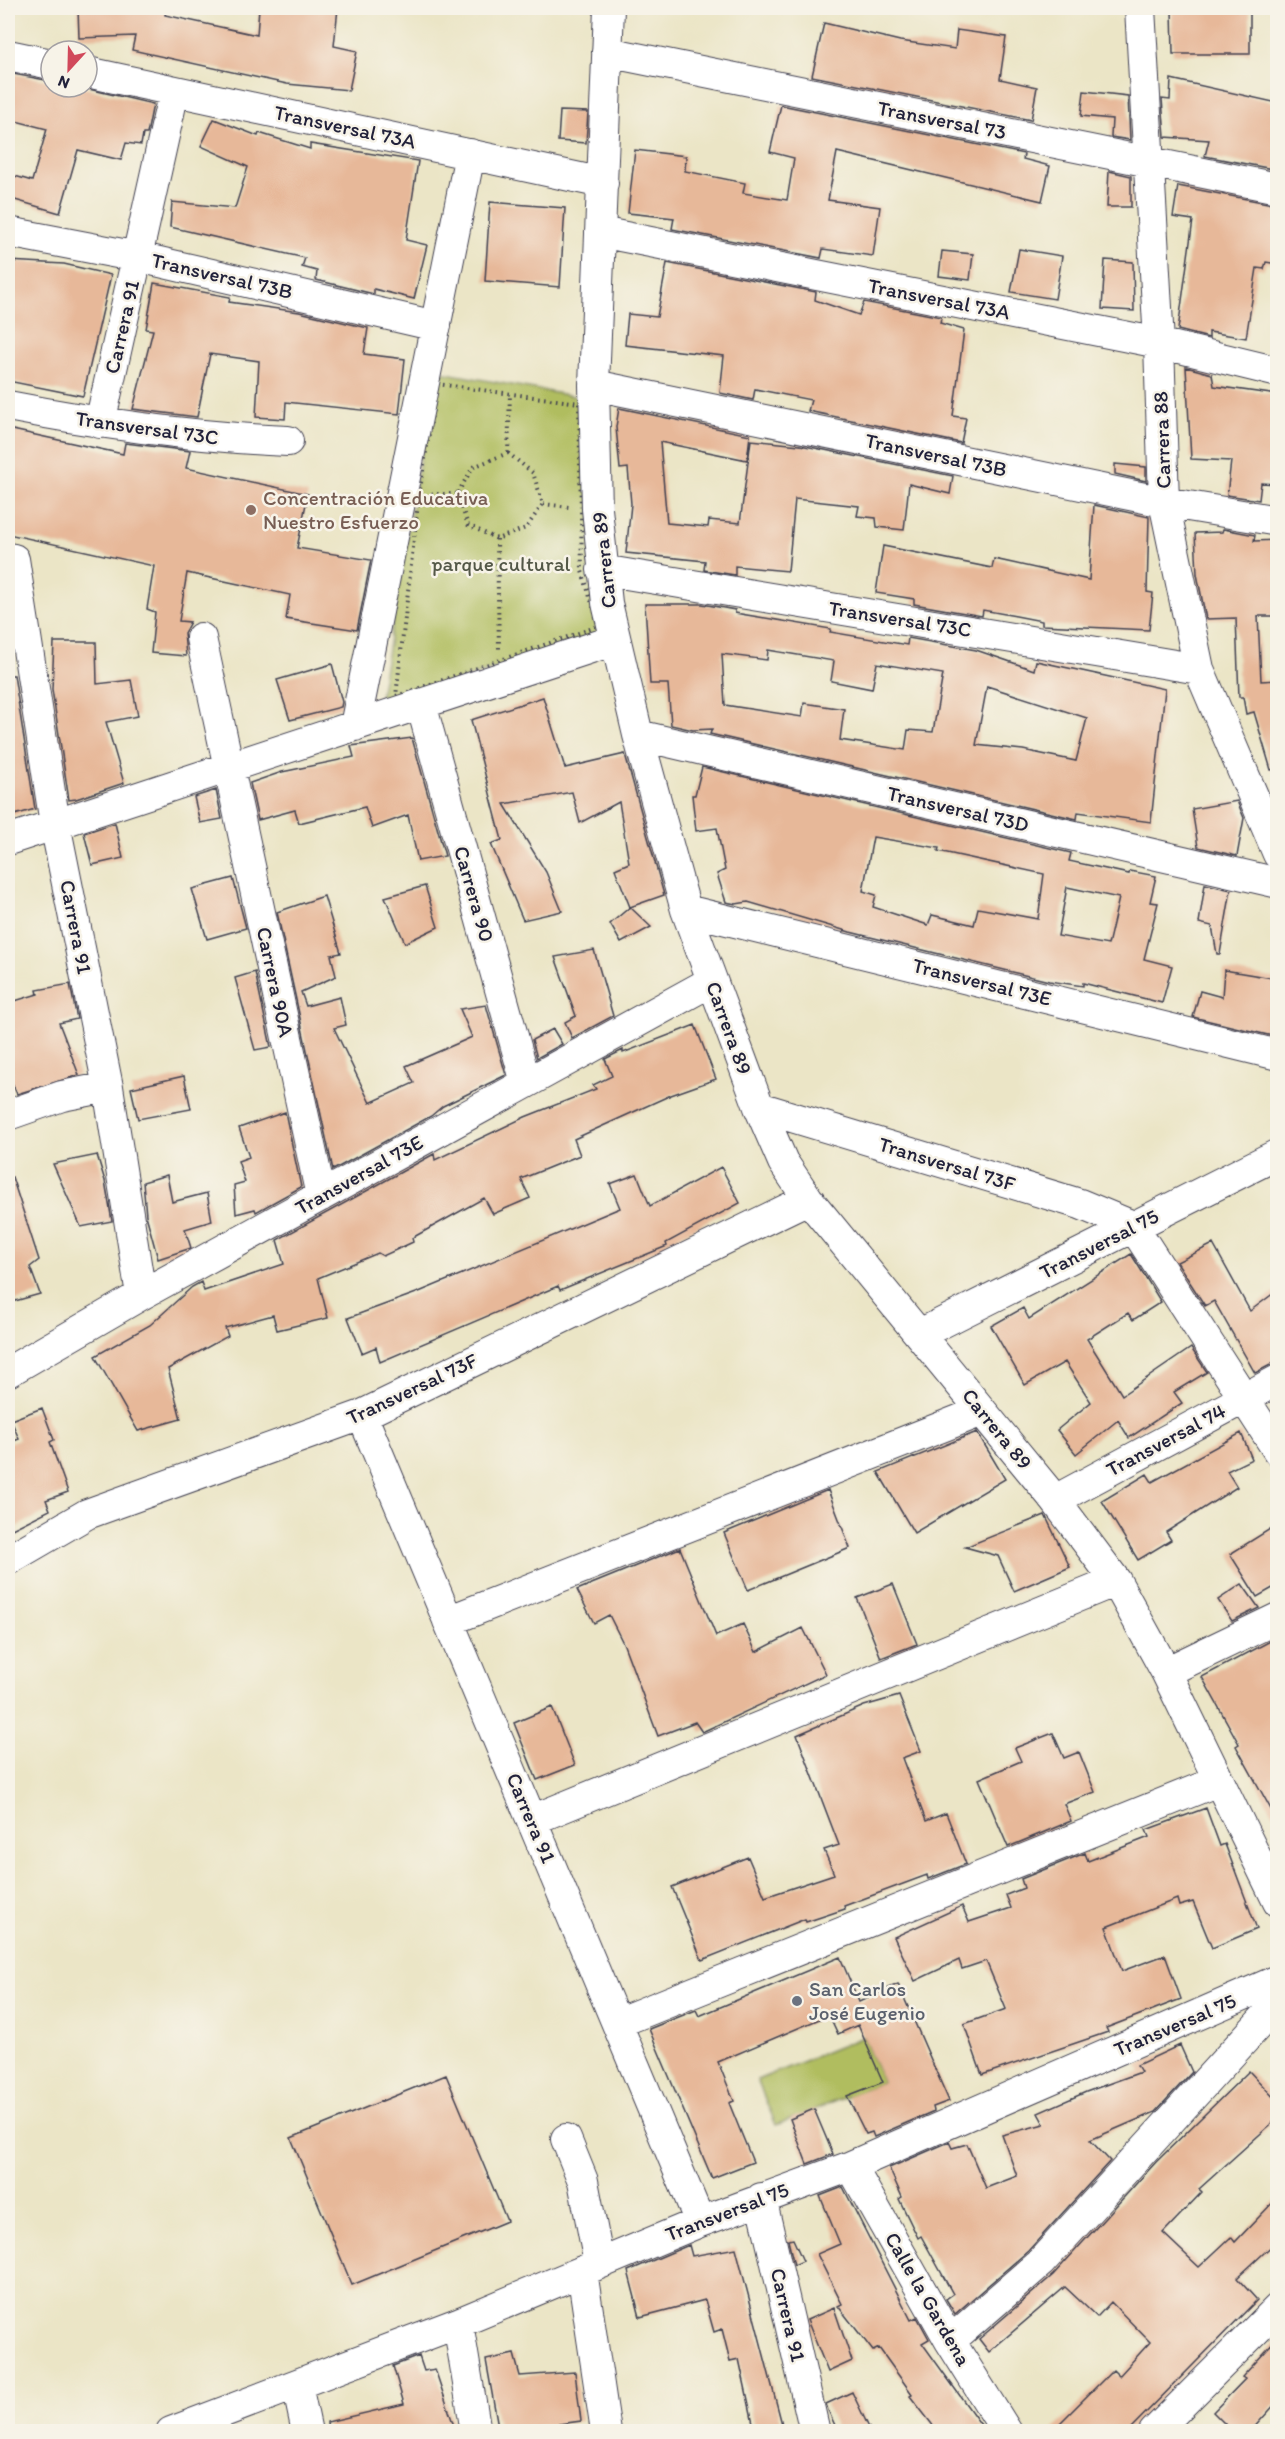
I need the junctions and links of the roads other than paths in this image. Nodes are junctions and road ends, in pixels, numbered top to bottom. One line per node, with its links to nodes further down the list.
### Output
1 (609, 8): 3 (street, Carrera 89)
2 (1140, 8): 9 (street, Carrera 88)
3 (607, 52): 9 (street, Transversal 73); 10 (street, Carrera 89)
4 (8, 55): 5 (street)
5 (39, 61)
6 (99, 75): 7 (street, Transversal 73A)
7 (174, 91): 8 (street, Transversal 73A); 14 (street, Carrera 91)
8 (470, 154): 10 (street, Transversal 73A); 15 (street)
9 (1150, 163): 11 (street, Transversal 73); 16 (street, Carrera 88)
10 (603, 183): 13 (street, Carrera 89)
11 (1278, 188)
12 (8, 232): 14 (street, Transversal 73B)
13 (600, 232): 16 (street, Transversal 73A); 18 (street, Carrera 89)
14 (138, 256): 15 (street, Transversal 73B); 20 (street, Carrera 91)
15 (436, 326): 31 (street)
16 (1160, 343): 17 (street, Transversal 73A); 22 (street, Carrera 88)
17 (1278, 372)
18 (594, 385): 22 (street, Transversal 73B); 25 (street, Carrera 89)
19 (8, 405): 20 (street, Transversal 73C)
20 (100, 423): 21 (street, Transversal 73C)
21 (288, 441)
22 (1164, 501): 23 (street, Transversal 73B); 29 (street, Carrera 88)
23 (1278, 521)
24 (11, 559): 28 (street, Carrera 91)
25 (602, 570): 27 (street, Carrera 89); 29 (street, Transversal 73C)
26 (201, 638): 33 (street, Carrera 90A)
27 (615, 640): 30 (street); 32 (street, Carrera 89)
28 (17, 644): 34 (street, Carrera 91)
29 (1199, 669): 36 (street, Carrera 88)
30 (421, 704): 31 (street); 41 (street, Carrera 90)
31 (355, 726): 33 (street)
32 (638, 735): 37 (street, Transversal 73D); 38 (street, Carrera 89)
33 (230, 767): 34 (street); 46 (street, Carrera 90A)
34 (55, 824): 35 (street); 42 (street, Carrera 91)
35 (8, 840)
36 (1278, 854)
37 (1278, 883)
38 (686, 910): 39 (street, Carrera 89); 40 (street, Transversal 73E)
39 (712, 981): 41 (street, Transversal 73E); 43 (street, Carrera 89)
40 (1278, 1055)
41 (526, 1083): 46 (street, Transversal 73E)
42 (108, 1087): 44 (street); 49 (street, Carrera 91)
43 (759, 1107): 47 (street, Carrera 89); 48 (street, Transversal 73F)
44 (8, 1115)
45 (1278, 1154): 48 (street, Transversal 75)
46 (321, 1196): 49 (street, Transversal 73E)
47 (808, 1199): 50 (street, Carrera 89); 55 (street, Transversal 73F)
48 (1133, 1226): 50 (street, Transversal 75); 53 (street)
49 (141, 1295): 51 (street, Transversal 73E)
50 (920, 1334): 54 (street, Carrera 89)
51 (8, 1372)
52 (1278, 1380): 53 (street, Transversal 74)
53 (1244, 1398): 56 (street); 57 (street, Transversal 74)
54 (981, 1411): 57 (street, Carrera 89); 61 (street)
55 (362, 1415): 58 (street, Transversal 73F); 61 (street, Carrera 91)
56 (1278, 1451)
57 (1055, 1500): 59 (street, Carrera 89)
58 (8, 1560)
59 (1116, 1581): 62 (street, Carrera 89); 64 (street)
60 (1278, 1618): 62 (street)
61 (448, 1622): 64 (street, Carrera 91)
62 (1166, 1672): 63 (street, Carrera 89)
63 (1218, 1780): 65 (street, Carrera 89); 69 (street)
64 (532, 1820): 69 (street, Carrera 91)
65 (1269, 1863): 66 (street, Carrera 89)
66 (1278, 1902)
67 (1278, 1980): 71 (street, Transversal 75)
68 (1278, 2003): 77 (street)
69 (617, 2023): 73 (street, Carrera 91)
70 (566, 2139): 74 (street)
71 (851, 2166): 72 (street, Transversal 75); 77 (street, Calle la Gardena)
72 (761, 2198): 73 (street, Transversal 75); 83 (street, Carrera 91)
73 (700, 2222): 74 (street, Transversal 75)
74 (591, 2267): 76 (street, Transversal 75); 82 (street)
75 (1278, 2308): 85 (street)
76 (458, 2322): 78 (street, Transversal 75); 81 (street)
77 (950, 2341): 84 (street, Calle la Gardena)
78 (297, 2385): 79 (street, Transversal 75); 80 (street)
79 (171, 2432)
80 (307, 2432)
81 (476, 2432)
82 (606, 2432)
83 (815, 2432)
84 (1007, 2432)
85 (1154, 2432)

